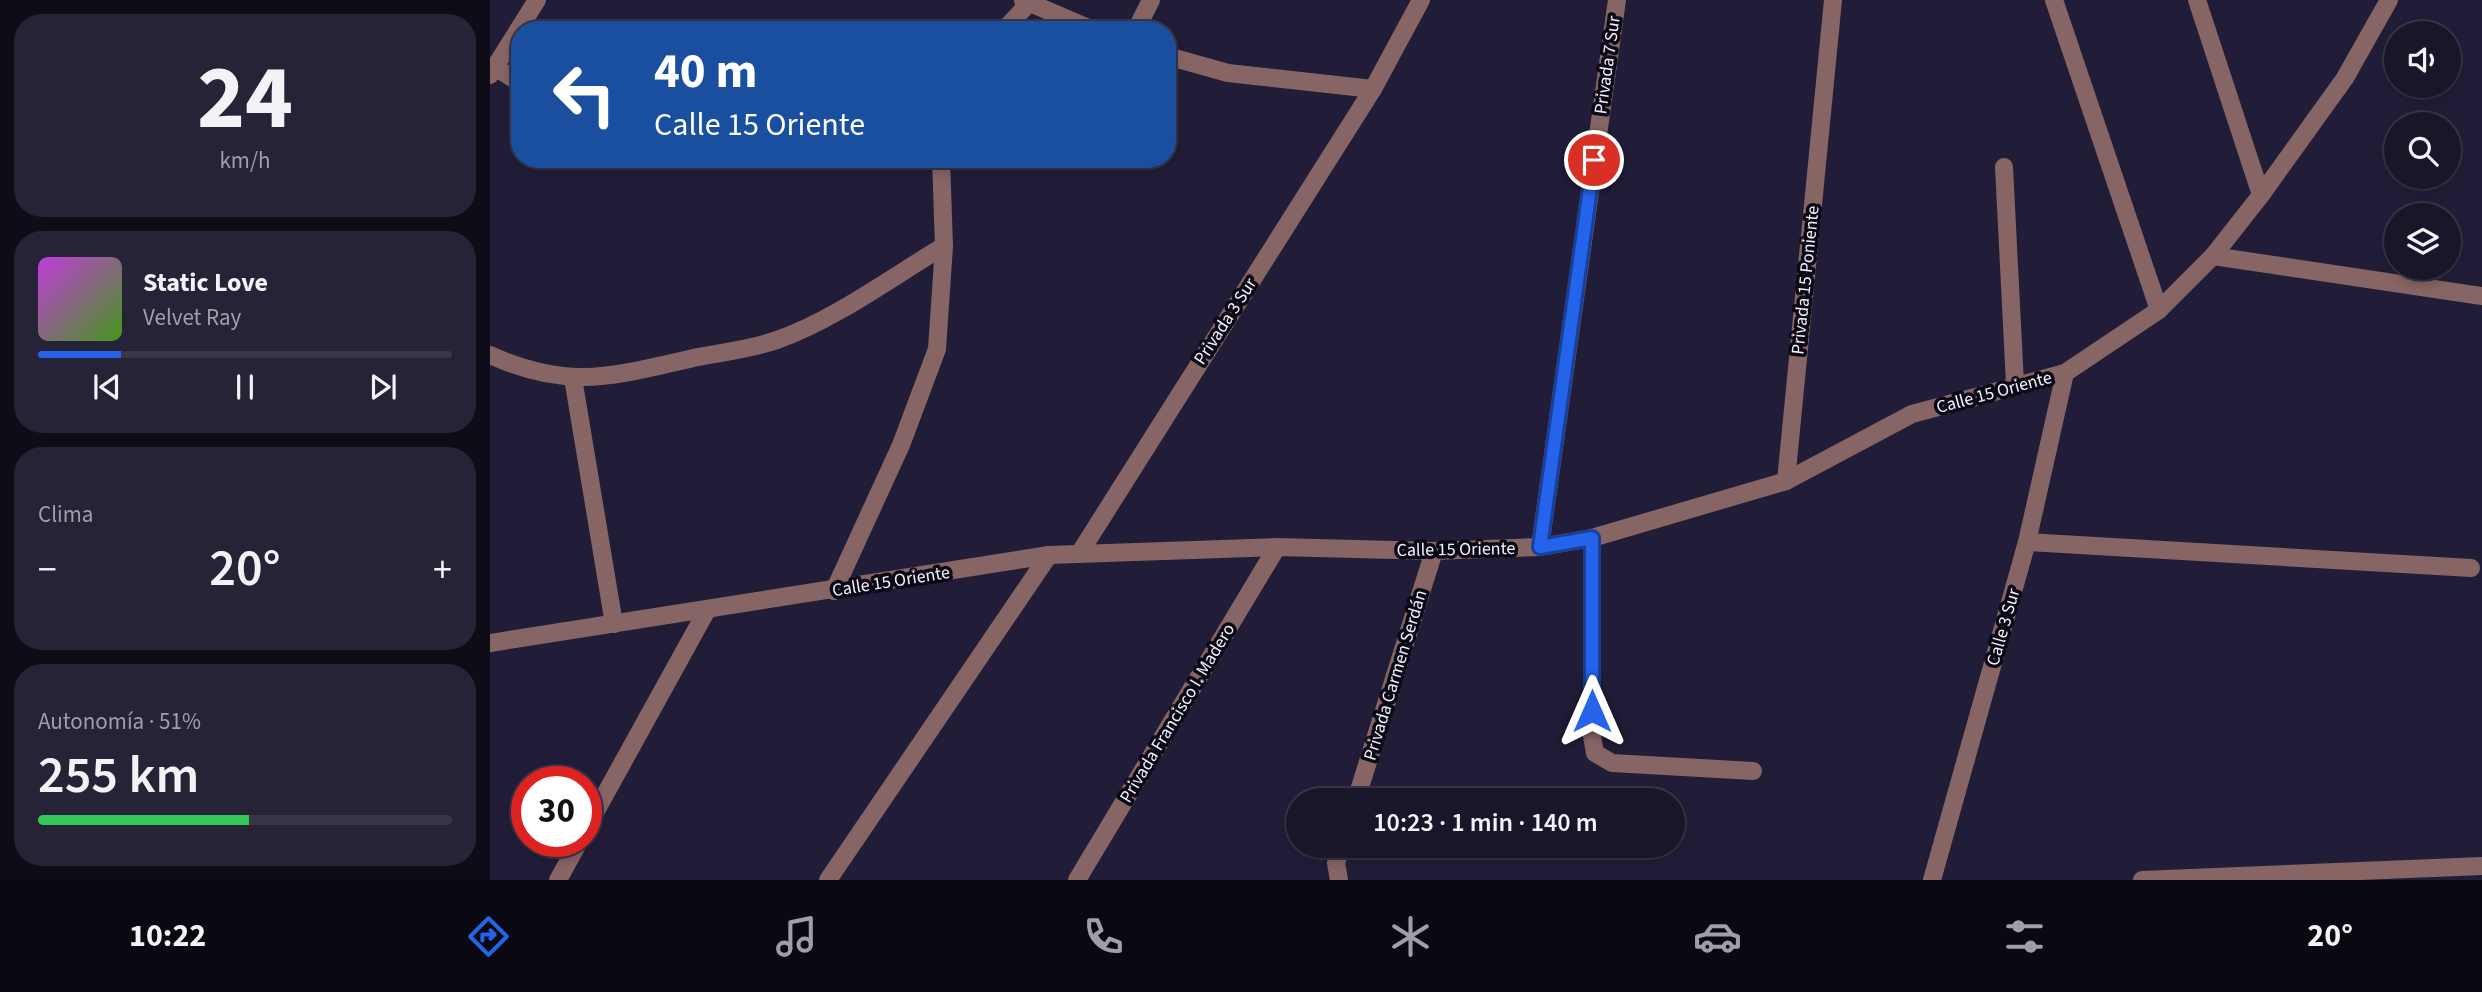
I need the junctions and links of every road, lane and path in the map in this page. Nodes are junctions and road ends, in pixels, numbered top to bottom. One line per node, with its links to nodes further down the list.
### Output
1 (537, 0): 10 (street)
2 (1151, 0): 13 (street)
3 (1421, 0): 18 (street, Privada 3 Sur)
4 (1617, 0): 34 (street, Privada 7 Sur)
5 (1833, 0): 30 (street, Privada 15 Poniente)
6 (2054, 0): 25 (street)
7 (2197, 0): 21 (street)
8 (2389, 0): 21 (street, Calle 15 Oriente)
9 (1026, 2): 11 (street); 12 (street)
10 (524, 21)
11 (1011, 21)
12 (1071, 21)
13 (1140, 21)
14 (511, 41): 16 (street)
15 (1176, 59): 18 (street)
16 (492, 71): 17 (street)
17 (511, 79)
18 (1373, 89): 36 (street, Privada 3 Sur)
19 (2004, 167): 29 (street)
20 (941, 168): 22 (street)
21 (2260, 195): 23 (street, Calle 15 Oriente)
22 (944, 246): 28 (street); 39 (street)
23 (2213, 256): 24 (street); 25 (street, Calle 15 Oriente)
24 (2482, 296)
25 (2159, 310): 27 (street, Calle 15 Oriente)
26 (490, 355): 28 (street)
27 (2065, 373): 29 (street, Calle 15 Oriente); 32 (street, Calle 3 Sur)
28 (573, 378): 41 (street)
29 (2015, 384): 30 (street, Calle 15 Oriente)
30 (1786, 481): 31 (street, Calle 15 Oriente)
31 (1592, 538): 34 (street, Calle 15 Oriente); 43 (street)
32 (2027, 541): 38 (street); 53 (street, Calle 3 Sur)
33 (1277, 547): 35 (street, Calle 15 Oriente); 36 (street, Calle 15 Oriente); 51 (street, Privada Francisco I. Madero)
34 (1540, 547): 35 (street, Calle 15 Oriente)
35 (1434, 551): 44 (street, Privada Carmen Serdán)
36 (1079, 554): 37 (street, Calle 15 Oriente)
37 (1048, 555): 39 (street, Calle 15 Oriente); 50 (street)
38 (2471, 568)
39 (834, 591): 40 (street, Calle 15 Oriente)
40 (707, 610): 41 (street, Calle 15 Oriente); 45 (street)
41 (614, 624): 42 (street, Calle 15 Oriente)
42 (490, 643)
43 (1753, 771)
44 (1360, 788)
45 (602, 800)
46 (571, 857): 49 (street)
47 (1338, 858): 52 (street)
48 (2482, 866): 54 (street)
49 (558, 880)
50 (828, 880)
51 (1077, 880)
52 (1339, 880)
53 (1932, 880)
54 (2142, 880)

